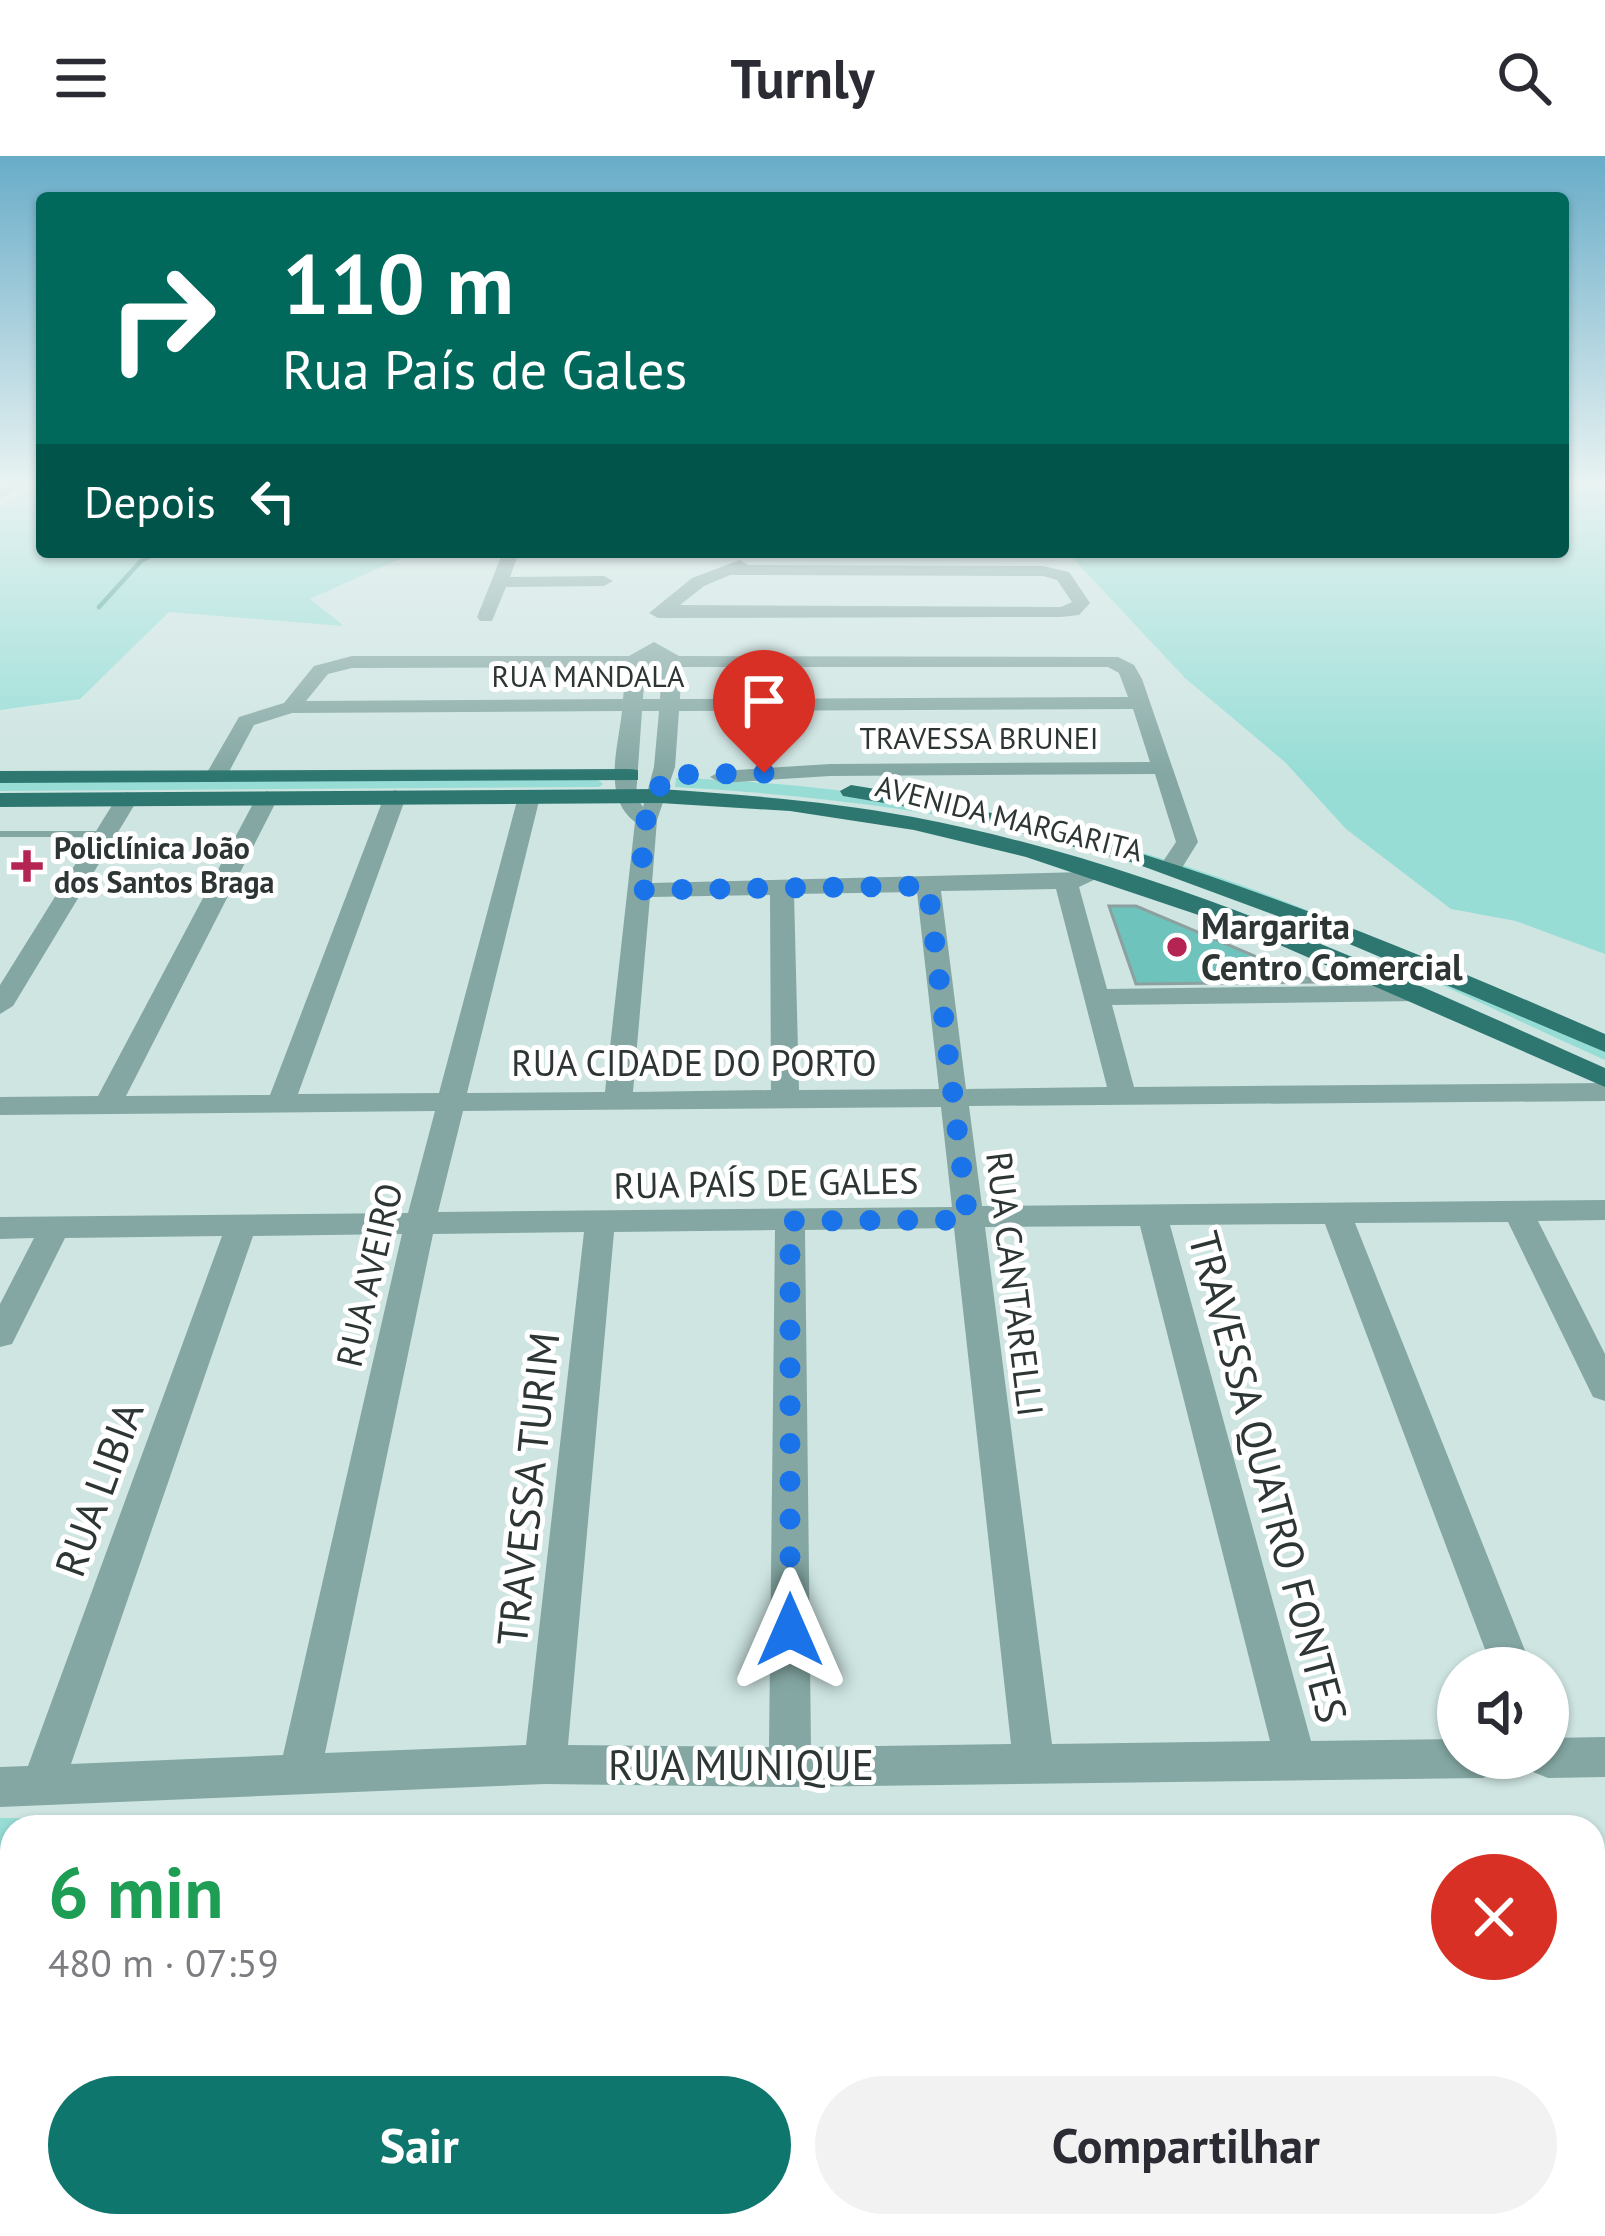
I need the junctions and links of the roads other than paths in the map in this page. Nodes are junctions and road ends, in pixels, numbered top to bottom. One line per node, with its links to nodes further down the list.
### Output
1 (706, 580): 5 (street)
2 (1066, 580): 5 (street)
3 (604, 581): 4 (street)
4 (500, 582): 6 (street)
5 (660, 610): 7 (street)
6 (487, 616)
7 (653, 655): 8 (street); 9 (street); 10 (street); 11 (street)
8 (1139, 704): 11 (street, RUA MANDALA); 12 (street)
9 (291, 707): 10 (street, RUA MANDALA); 13 (street, RUA MANDALA)
10 (631, 707): 11 (street, RUA MANDALA); 16 (street)
11 (668, 707): 19 (street)
12 (1165, 768): 15 (street, TRAVESSA BRUNEI); 25 (street)
13 (216, 776): 14 (main road, AVENIDA MARGARITA); 16 (main road, AVENIDA MARGARITA)
14 (0, 777)
15 (721, 777): 19 (main road, AVENIDA MARGARITA); 25 (main road, AVENIDA MARGARITA)
16 (626, 786): 18 (main road, AVENIDA MARGARITA); 19 (main road, AVENIDA MARGARITA)
17 (395, 797): 18 (main road, AVENIDA MARGARITA); 21 (main road, AVENIDA MARGARITA); 42 (street)
18 (529, 797): 41 (street, RUA AVEIRO)
19 (656, 797): 26 (main road, AVENIDA MARGARITA); 30 (street)
20 (128, 799): 21 (main road, AVENIDA MARGARITA); 22 (main road, AVENIDA MARGARITA); 24 (street)
21 (267, 799): 44 (street)
22 (0, 800)
23 (0, 834): 24 (lane)
24 (106, 834): 33 (street)
25 (1172, 866): 34 (main road, AVENIDA MARGARITA)
26 (1117, 873): 27 (street); 31 (main road, AVENIDA MARGARITA)
27 (1066, 882): 28 (street); 32 (street)
28 (928, 886): 29 (street); 37 (street, RUA CANTARELLI)
29 (782, 888): 30 (street); 40 (street)
30 (639, 890): 39 (street)
31 (1417, 993): 32 (street); 35 (main road, AVENIDA MARGARITA)
32 (1094, 997): 38 (street)
33 (0, 1006)
34 (1605, 1044)
35 (1605, 1078)
36 (1605, 1093): 38 (street, RUA CIDADE DO PORTO)
37 (952, 1096): 38 (street, RUA CIDADE DO PORTO); 40 (street, RUA CIDADE DO PORTO); 49 (street, RUA CANTARELLI)
38 (1123, 1096)
39 (618, 1100): 40 (street, RUA CIDADE DO PORTO); 41 (street, RUA CIDADE DO PORTO)
40 (785, 1100)
41 (449, 1102): 42 (street, RUA CIDADE DO PORTO); 52 (street, RUA AVEIRO)
42 (280, 1104): 44 (street, RUA CIDADE DO PORTO)
43 (0, 1106): 44 (street, RUA CIDADE DO PORTO)
44 (107, 1106)
45 (1605, 1210): 46 (street, RUA PAÍS DE GALES)
46 (1518, 1211): 47 (street, RUA PAÍS DE GALES); 57 (street)
47 (1337, 1215): 48 (street, RUA PAÍS DE GALES); 58 (street)
48 (1153, 1217): 49 (street, RUA PAÍS DE GALES); 62 (street, TRAVESSA QUATRO FONTES)
49 (968, 1220): 50 (street, RUA PAÍS DE GALES); 63 (street, RUA CANTARELLI)
50 (790, 1221): 51 (street, RUA PAÍS DE GALES); 65 (street)
51 (600, 1223): 52 (street, RUA PAÍS DE GALES); 64 (street, TRAVESSA TURIM)
52 (420, 1224): 53 (street, RUA PAÍS DE GALES); 66 (street, RUA AVEIRO)
53 (241, 1226): 55 (street, RUA PAÍS DE GALES); 67 (street, RUA LIBIA)
54 (0, 1228): 55 (street, RUA PAÍS DE GALES)
55 (56, 1228): 56 (street)
56 (0, 1335)
57 (1605, 1388)
58 (1504, 1647)
59 (1605, 1756): 60 (street)
60 (1569, 1757)
61 (1437, 1758): 62 (street, RUA MUNIQUE)
62 (1295, 1759): 63 (street, RUA MUNIQUE)
63 (1034, 1762): 65 (street, RUA MUNIQUE)
64 (545, 1764): 65 (street, RUA MUNIQUE); 66 (street, RUA MUNIQUE)
65 (790, 1767)
66 (300, 1774): 67 (street, RUA MUNIQUE)
67 (43, 1783): 68 (street, RUA MUNIQUE)
68 (0, 1787)

